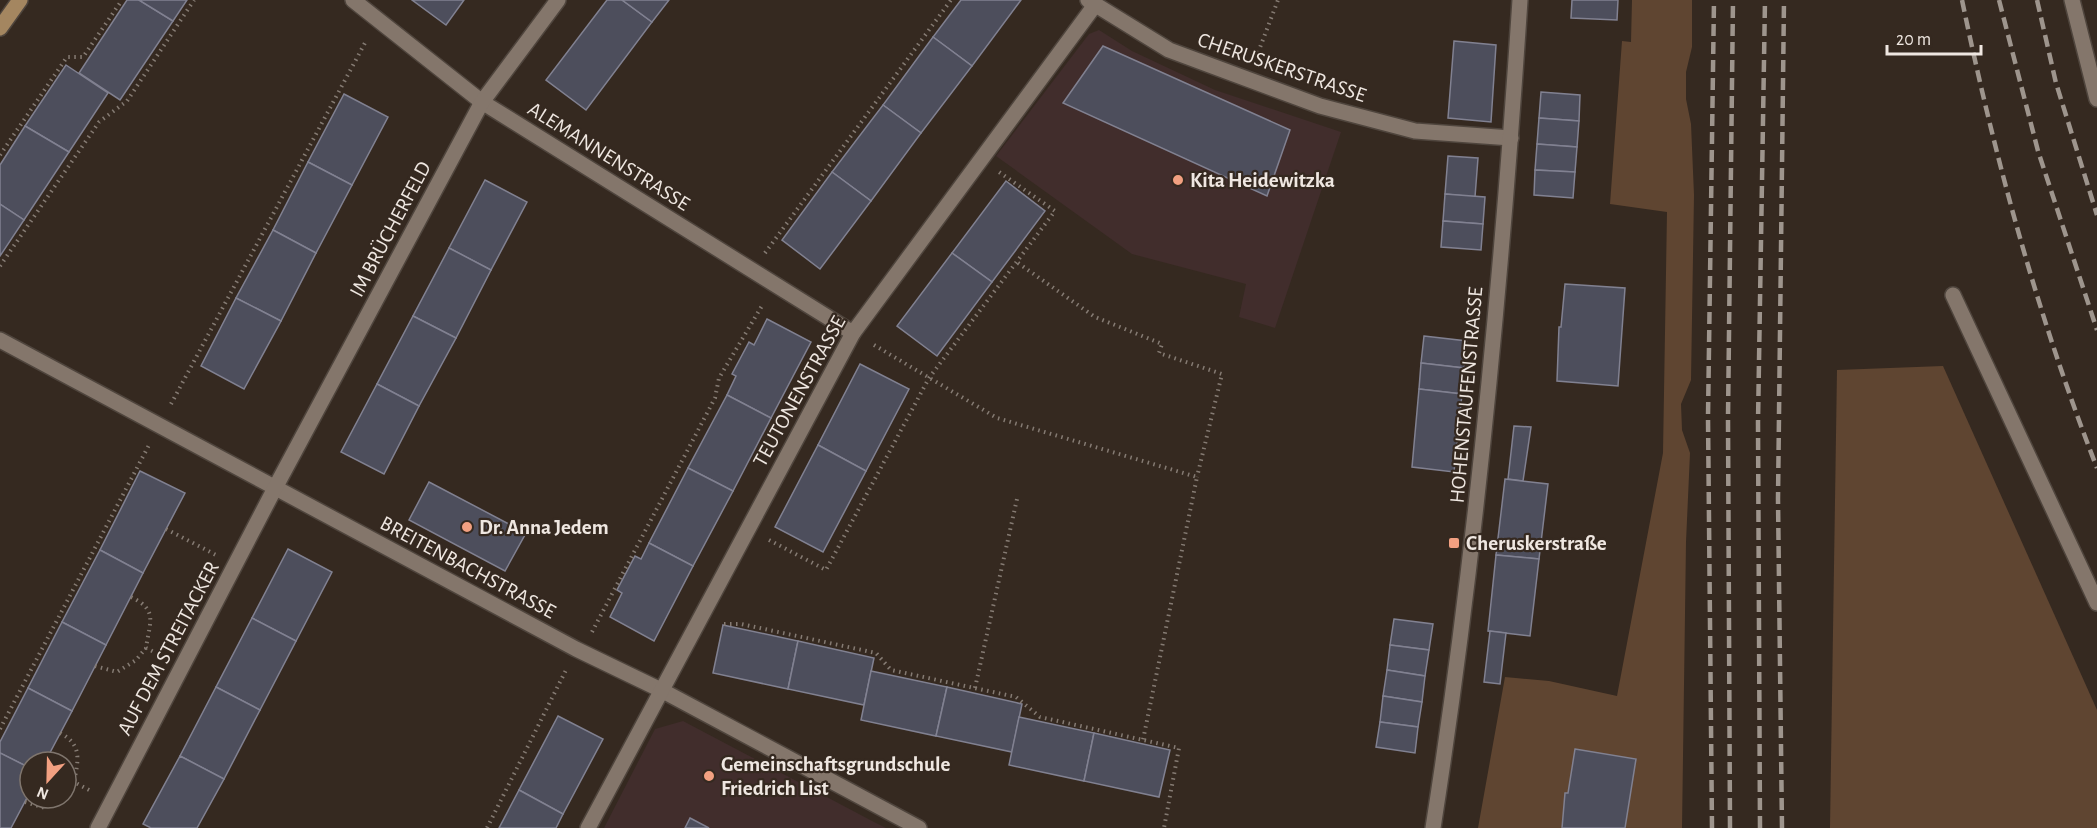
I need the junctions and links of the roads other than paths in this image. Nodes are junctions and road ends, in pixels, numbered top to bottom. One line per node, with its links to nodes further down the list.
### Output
1 (20, 0): 7 (main road)
2 (353, 0): 9 (street, ALEMANNENSTRASSE)
3 (558, 0): 9 (street, IM BRÜCHERFELD)
4 (1520, 0): 10 (street, HOHENSTAUFENSTRASSE)
5 (2072, 0): 8 (street)
6 (1091, 2): 10 (street, CHERUSKERSTRASSE); 12 (street, TEUTONENSTRASSE)
7 (0, 27)
8 (2097, 99)
9 (483, 102): 12 (street, ALEMANNENSTRASSE); 14 (street, IM BRÜCHERFELD)
10 (1511, 138): 20 (street, HOHENSTAUFENSTRASSE)
11 (1953, 295): 15 (street)
12 (853, 333): 16 (street, TEUTONENSTRASSE)
13 (0, 340): 14 (street, BREITENBACHSTRASSE)
14 (275, 488): 16 (street, BREITENBACHSTRASSE); 17 (street, AUF DEM STREITACKER)
15 (2097, 603)
16 (661, 690): 18 (street, TEUTONENSTRASSE); 19 (street, BREITENBACHSTRASSE)
17 (98, 828)
18 (588, 828)
19 (919, 828)
20 (1433, 828)

